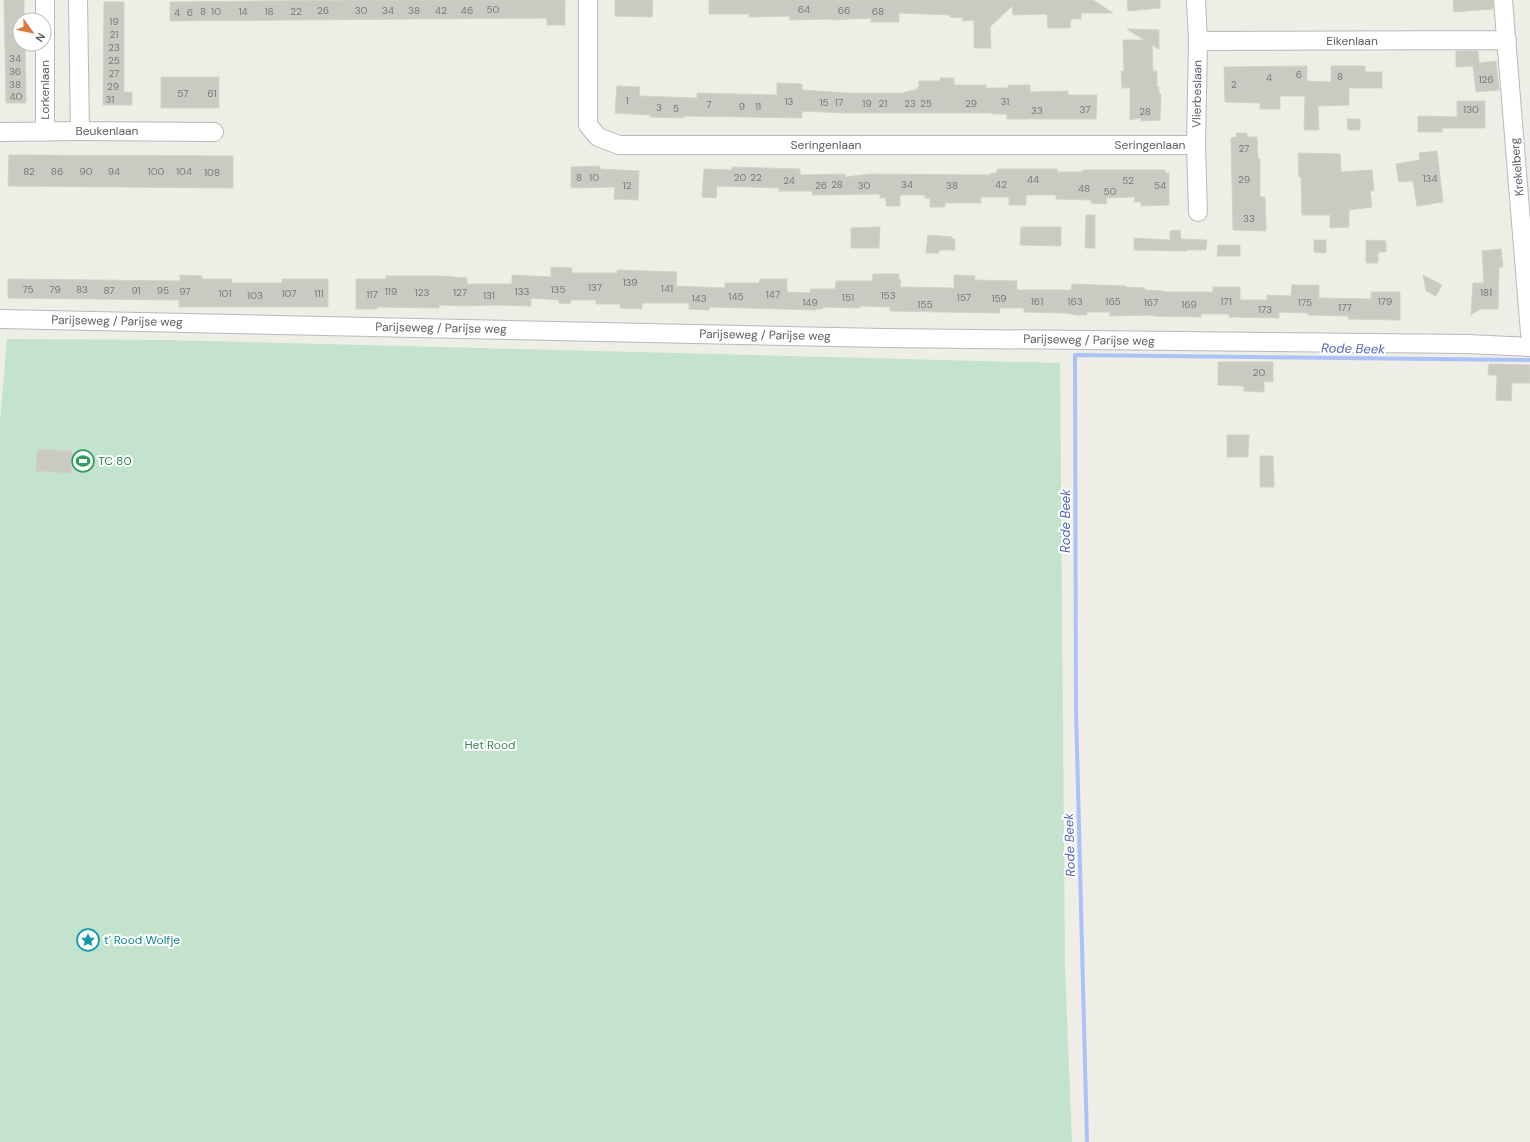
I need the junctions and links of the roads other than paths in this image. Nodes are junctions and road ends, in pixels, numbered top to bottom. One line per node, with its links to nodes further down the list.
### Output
1 (45, 0): 10 (street, Lorkenlaan)
2 (78, 0): 8 (street)
3 (588, 0): 12 (street, Seringenlaan)
4 (1196, 0): 7 (street, Vlierbeslaan)
5 (1503, 0): 6 (street, Krekelberg)
6 (1507, 40): 7 (street, Eikenlaan); 15 (street, Krekelberg)
7 (1198, 41): 12 (street, Vlierbeslaan)
8 (80, 131): 10 (street, Beukenlaan); 11 (street, Beukenlaan)
9 (0, 132): 10 (street, Beukenlaan)
10 (45, 132)
11 (214, 132)
12 (1196, 144): 13 (street, Vlierbeslaan)
13 (1198, 212)
14 (0, 320): 16 (street, Parijseweg / Parijse weg)
15 (1530, 333)
16 (1530, 347)

